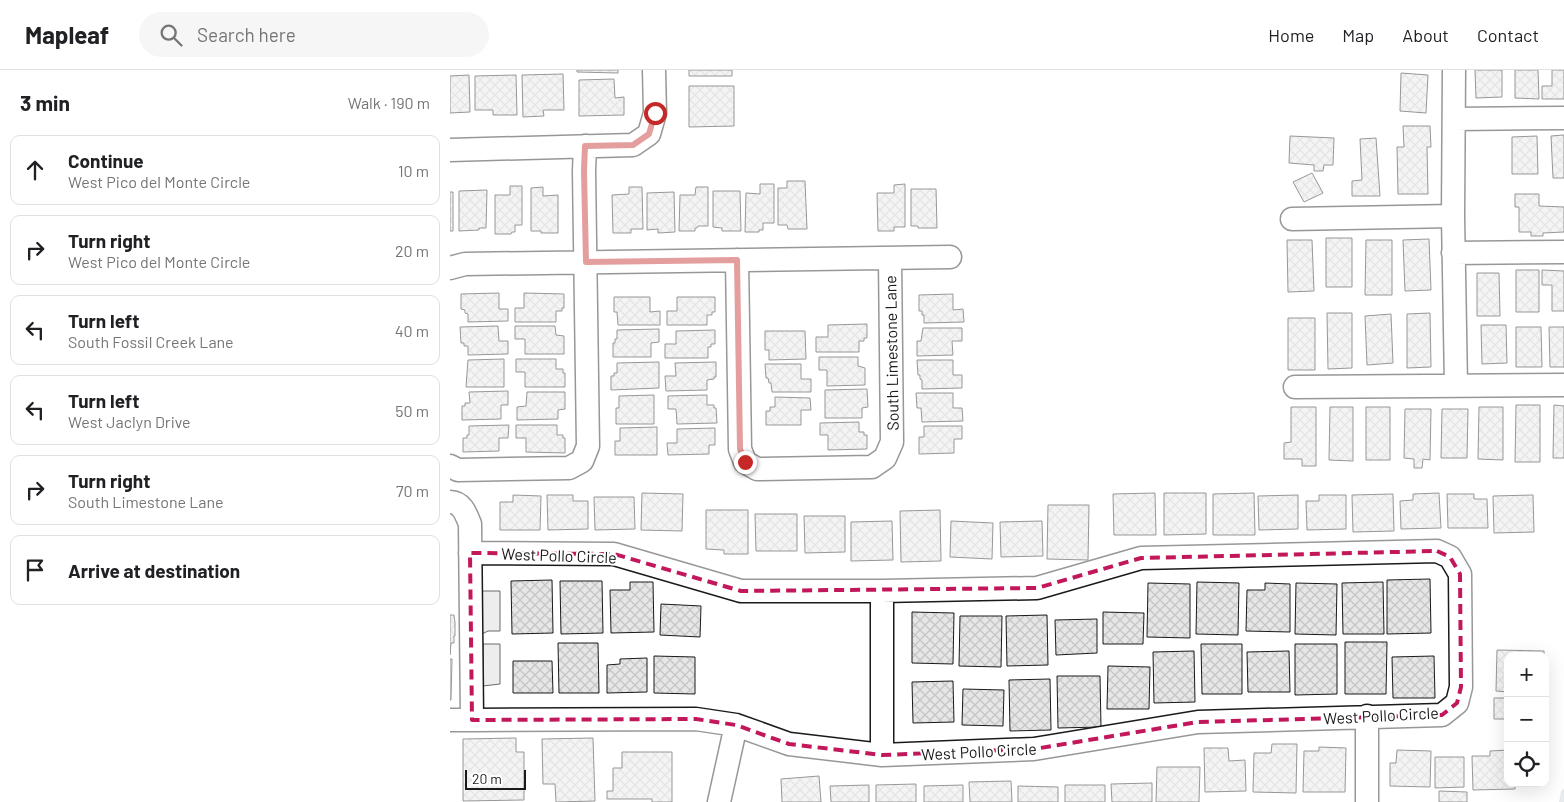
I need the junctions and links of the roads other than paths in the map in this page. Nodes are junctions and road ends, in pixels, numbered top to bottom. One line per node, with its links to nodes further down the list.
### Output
1 (654, 70): 5 (street)
2 (1454, 70): 4 (street)
3 (1564, 118): 4 (street)
4 (1454, 119): 7 (street)
5 (585, 146): 6 (street); 14 (street)
6 (450, 150)
7 (1453, 216): 8 (street); 9 (street)
8 (1292, 219)
9 (1453, 252): 10 (street); 16 (street)
10 (1564, 252)
11 (950, 257): 12 (street)
12 (890, 258): 13 (street); 13 (street, South Limestone Lane)
13 (737, 260): 14 (street)
14 (586, 262): 15 (street); 19 (street)
15 (450, 268)
16 (1456, 385): 17 (street); 18 (street)
17 (1564, 385)
18 (1294, 387)
19 (450, 466)
20 (450, 502): 21 (street, West Pollo Circle)
21 (470, 553): 22 (street, West Pollo Circle); 24 (street, West Pollo Circle)
22 (882, 592): 23 (street, West Pollo Circle); 26 (street)
23 (1367, 716): 26 (street, West Pollo Circle); 28 (street)
24 (461, 720): 25 (street, West Pollo Circle)
25 (736, 725): 26 (street, West Pollo Circle); 27 (street)
26 (882, 755)
27 (719, 802)
28 (1367, 802)

